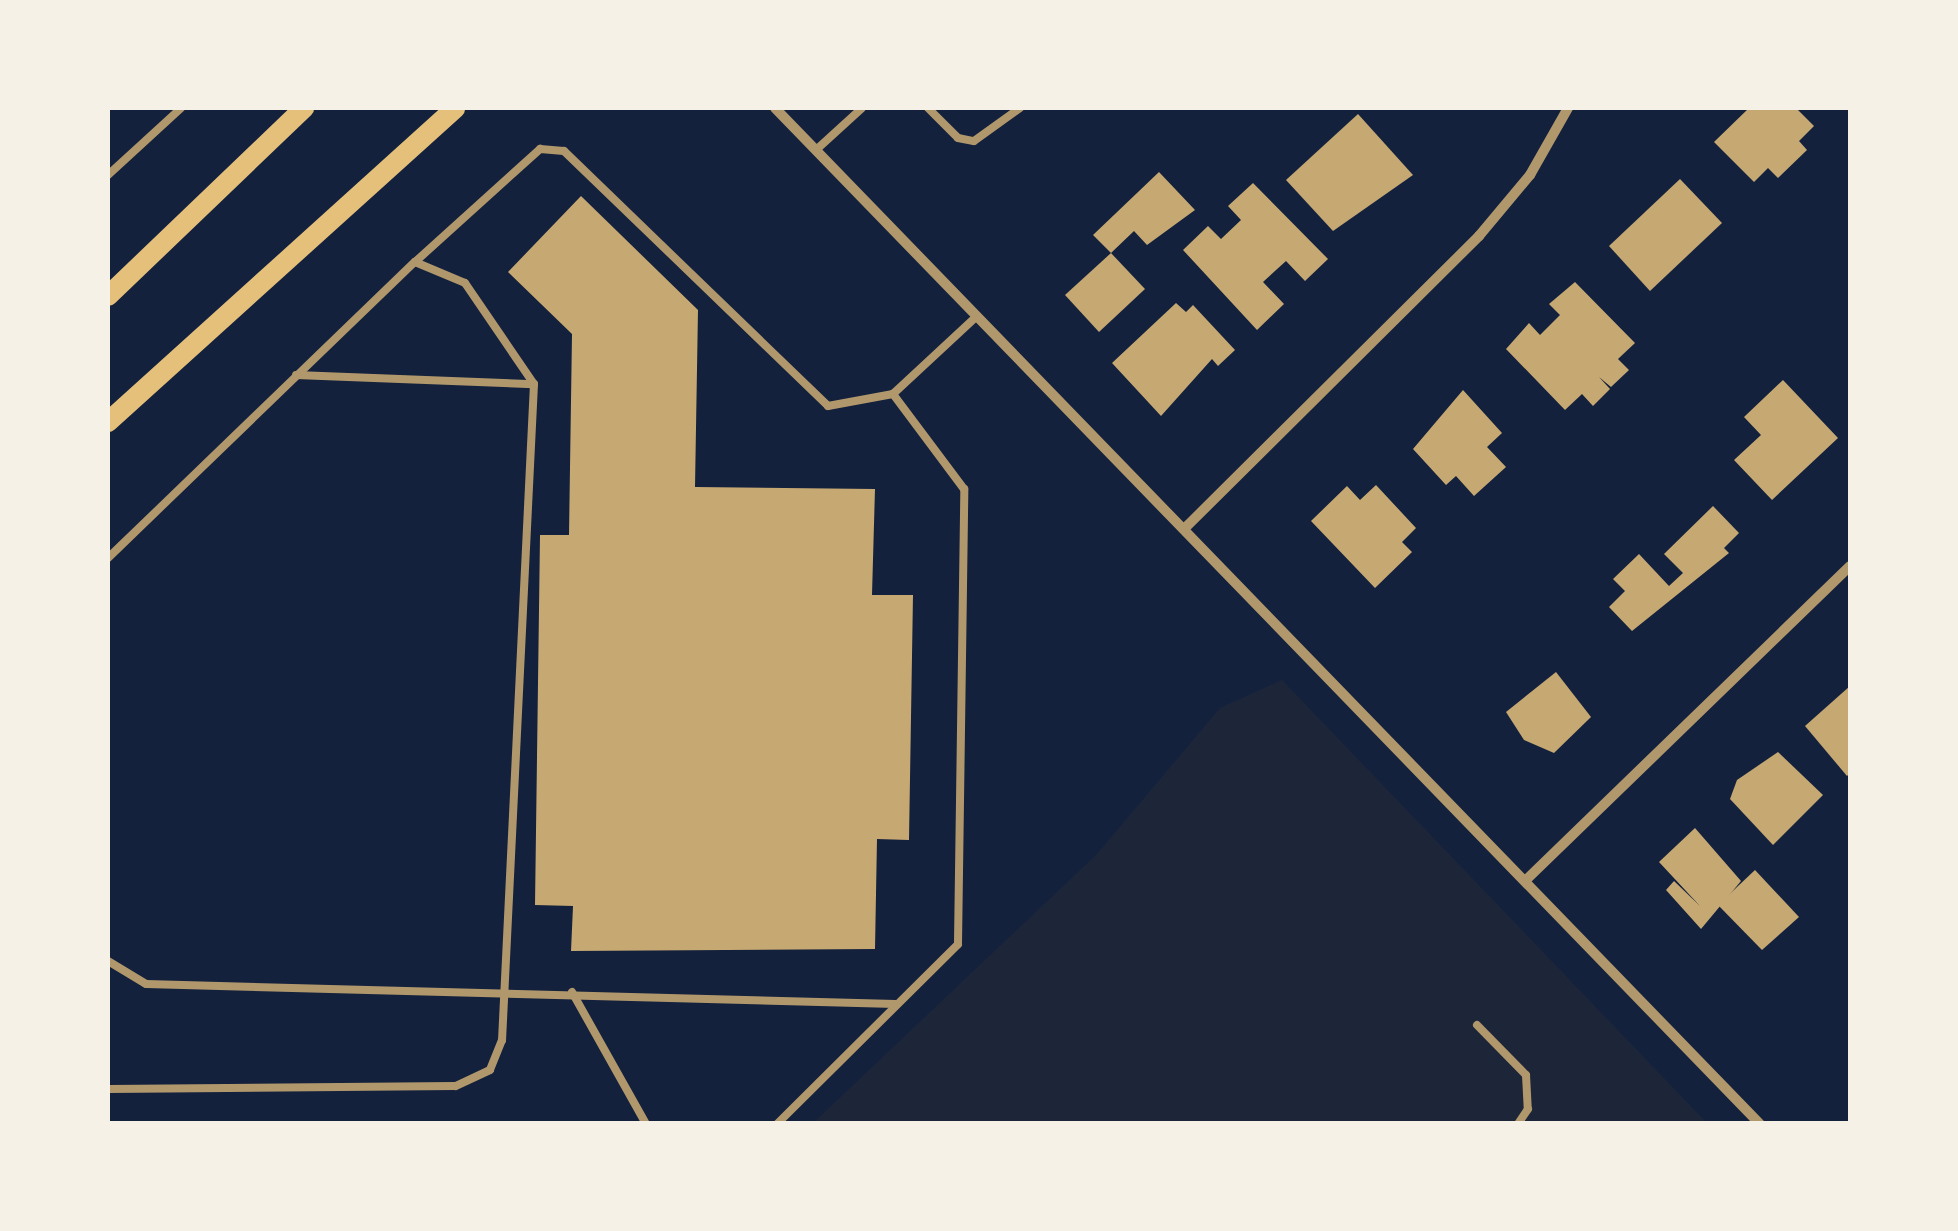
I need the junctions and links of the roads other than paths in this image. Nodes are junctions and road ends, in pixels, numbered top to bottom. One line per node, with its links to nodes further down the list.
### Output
1 (181, 108): 10 (lane)
2 (304, 108): 12 (main road)
3 (455, 108): 17 (main road)
4 (775, 108): 9 (street)
5 (862, 108): 9 (lane)
6 (928, 108): 7 (lane)
7 (1020, 108)
8 (1568, 108): 18 (street)
9 (816, 150): 13 (street)
10 (108, 176)
11 (415, 262): 14 (lane); 15 (lane); 16 (lane)
12 (108, 296)
13 (977, 316): 16 (lane); 18 (street)
14 (296, 375): 15 (lane); 19 (lane)
15 (534, 384): 23 (lane)
16 (893, 394): 25 (lane)
17 (108, 422)
18 (1184, 528): 21 (street)
19 (108, 558)
20 (1850, 566): 21 (street)
21 (1526, 880): 31 (street)
22 (108, 961): 23 (lane)
23 (504, 989): 24 (lane); 27 (lane)
24 (572, 992): 25 (lane); 28 (lane)
25 (897, 1004): 29 (lane)
26 (1477, 1025): 30 (lane)
27 (108, 1090)
28 (646, 1124)
29 (777, 1124)
30 (1518, 1124)
31 (1760, 1124)

